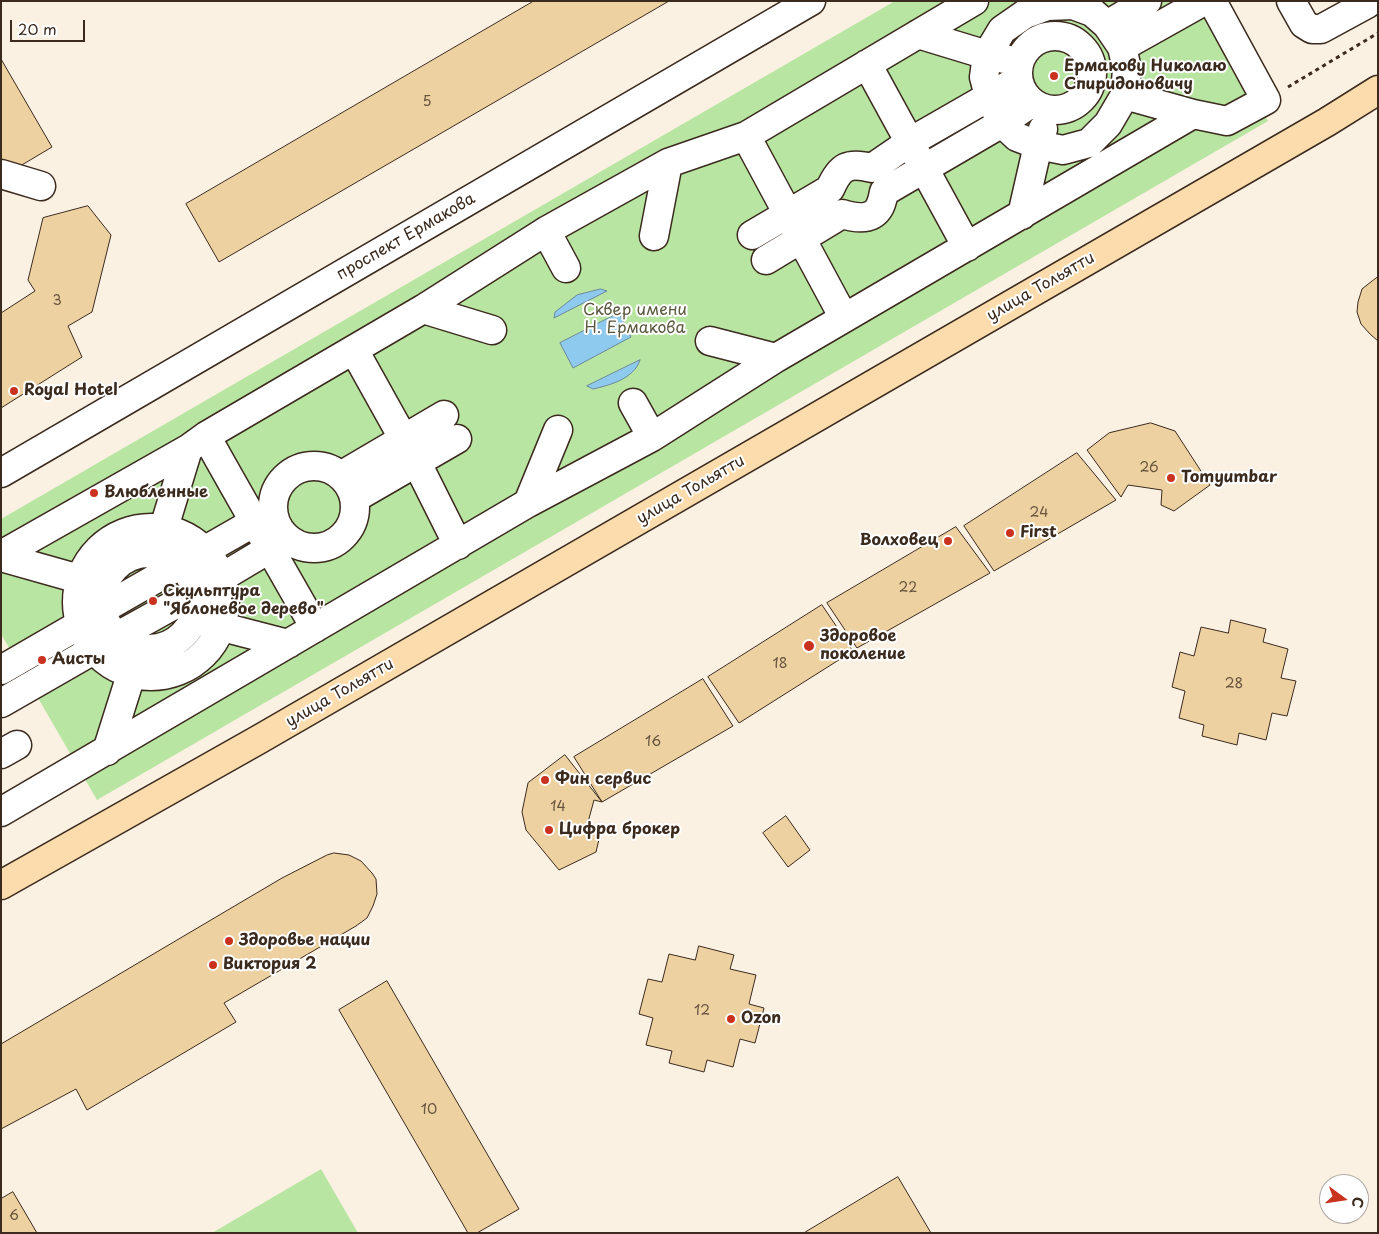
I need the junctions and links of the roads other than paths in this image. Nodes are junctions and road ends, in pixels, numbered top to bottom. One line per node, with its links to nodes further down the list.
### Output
1 (811, 1): 53 (street, проспект Ермакова)
2 (974, 1): 9 (street)
3 (1148, 1): 10 (street)
4 (1204, 1): 10 (street)
5 (1212, 1): 17 (street)
6 (1291, 1): 8 (street)
7 (1074, 3): 10 (street); 11 (street)
8 (1370, 10)
9 (918, 34): 11 (street); 12 (street)
10 (1114, 36): 15 (street)
11 (987, 55): 13 (street); 16 (street)
12 (866, 64): 19 (street); 20 (street)
13 (1029, 89): 16 (street); 18 (street); 21 (street)
14 (1378, 90): 85 (main road, улица Тольятти)
15 (1125, 95): 17 (street); 21 (street)
16 (989, 96): 18 (street); 20 (street)
17 (1193, 114): 31 (street)
18 (1002, 123): 21 (street); 24 (street)
19 (746, 136): 22 (street); 29 (street)
20 (910, 142): 23 (street); 24 (street)
21 (1038, 145): 31 (street)
22 (668, 163): 32 (street); 34 (street)
23 (872, 168): 27 (street); 28 (street)
24 (924, 168): 28 (street); 36 (street)
25 (1, 174): 26 (street)
26 (41, 186)
27 (830, 189): 29 (street); 30 (street)
28 (884, 192): 30 (street)
29 (788, 214): 33 (street); 35 (street)
30 (842, 214): 35 (street)
31 (1022, 214): 36 (street)
32 (546, 231): 38 (street); 39 (street)
33 (752, 235)
34 (654, 236)
35 (802, 239): 37 (street); 40 (street)
36 (966, 247): 40 (street)
37 (766, 260)
38 (566, 268)
39 (423, 309): 41 (street); 43 (street)
40 (844, 318): 44 (street)
41 (492, 330)
42 (710, 341): 44 (street)
43 (354, 350): 49 (street); 51 (street)
44 (776, 358): 48 (street)
45 (634, 403): 48 (street)
46 (444, 415): 49 (street)
47 (558, 430): 57 (street)
48 (652, 437): 57 (street)
49 (403, 439): 52 (street); 54 (street)
50 (457, 439): 52 (street)
51 (197, 442): 56 (street); 58 (street); 59 (street)
52 (417, 462): 55 (street); 61 (street)
53 (1, 473)
54 (342, 475): 55 (street); 58 (street)
55 (355, 498): 60 (street)
56 (95, 501): 62 (street); 64 (street)
57 (528, 503): 61 (street)
58 (263, 517): 60 (street); 63 (street)
59 (160, 540): 62 (street); 63 (street); 65 (street)
60 (278, 544): 66 (street); 72 (street)
61 (458, 545): 72 (street)
62 (120, 548): 67 (street)
63 (206, 551): 65 (street); 66 (street)
64 (1, 556): 67 (street)
65 (181, 564): 67 (street); 68 (street)
66 (222, 577): 68 (street); 71 (street)
67 (95, 592): 70 (street); 70 (street); 73 (street)
68 (197, 592): 69 (street); 73 (street)
69 (194, 620): 71 (street); 74 (street)
70 (79, 625): 77 (street); 79 (street)
71 (222, 627): 75 (street); 78 (street)
72 (315, 628): 75 (street)
73 (116, 637): 76 (street); 77 (street)
74 (174, 643): 76 (street); 78 (street)
75 (288, 644): 81 (street)
76 (141, 649): 80 (street)
77 (93, 650): 80 (street); 82 (street)
78 (188, 668): 80 (street); 81 (street)
79 (1, 670)
80 (131, 675): 83 (street)
81 (201, 695): 83 (street)
82 (1, 704)
83 (107, 751): 84 (street)
84 (1, 812)
85 (1, 885)

